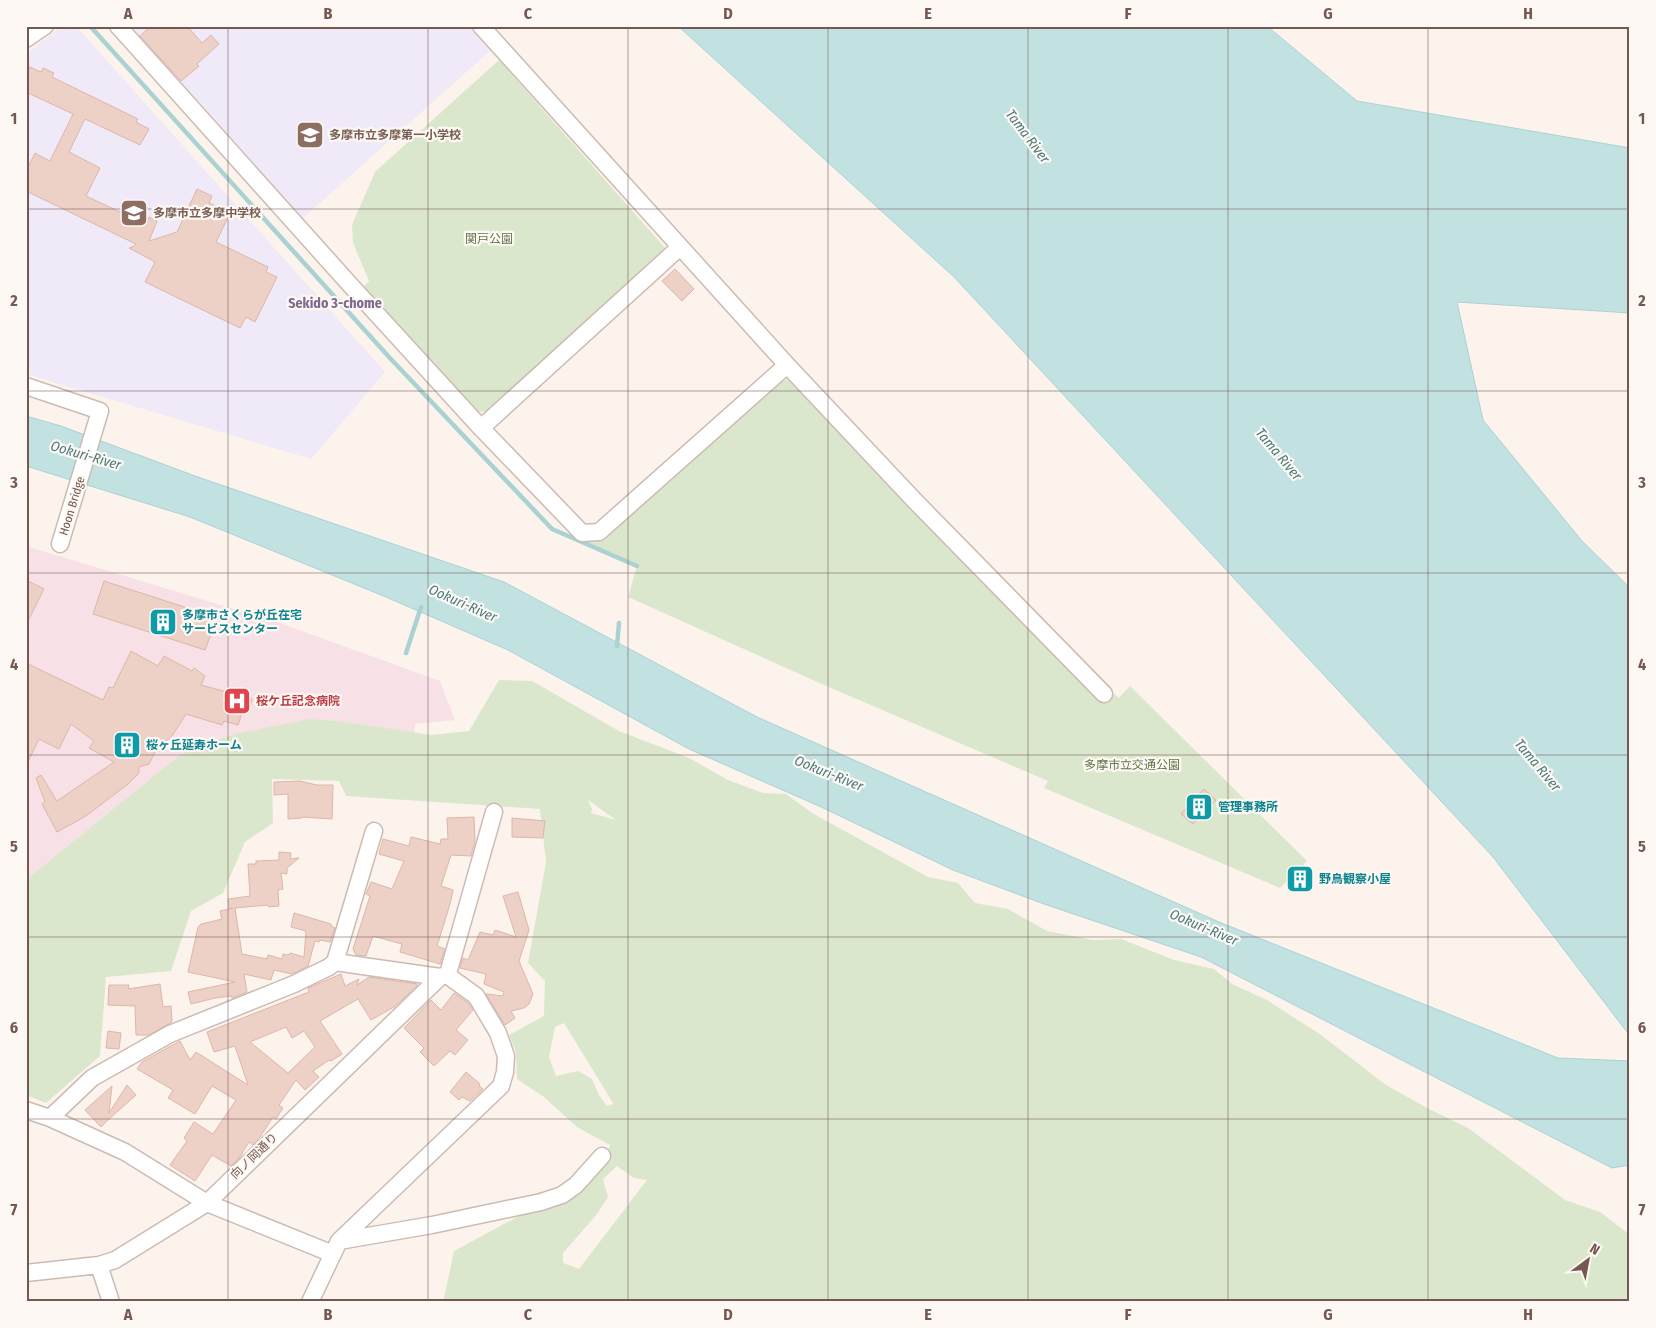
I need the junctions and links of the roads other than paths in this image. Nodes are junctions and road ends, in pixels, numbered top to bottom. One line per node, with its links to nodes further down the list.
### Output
1 (45, 26): 4 (street)
2 (118, 26): 8 (street)
3 (482, 26): 5 (street)
4 (26, 39)
5 (680, 247): 6 (street); 8 (street)
6 (787, 365): 8 (street); 10 (street)
7 (26, 386): 9 (street, Hoon Bridge)
8 (481, 428)
9 (60, 544)
10 (1104, 694)
11 (494, 812): 14 (street)
12 (374, 831): 13 (street)
13 (335, 962): 14 (street); 16 (street)
14 (443, 976): 18 (street, 向ノ岡通り); 19 (street)
15 (26, 1110): 16 (street)
16 (50, 1118): 18 (street)
17 (602, 1156): 19 (street)
18 (207, 1203): 19 (street); 20 (street, 向ノ岡通り)
19 (336, 1247): 23 (street)
20 (98, 1265): 21 (street, 向ノ岡通り); 22 (street)
21 (26, 1273)
22 (111, 1302)
23 (310, 1302)

